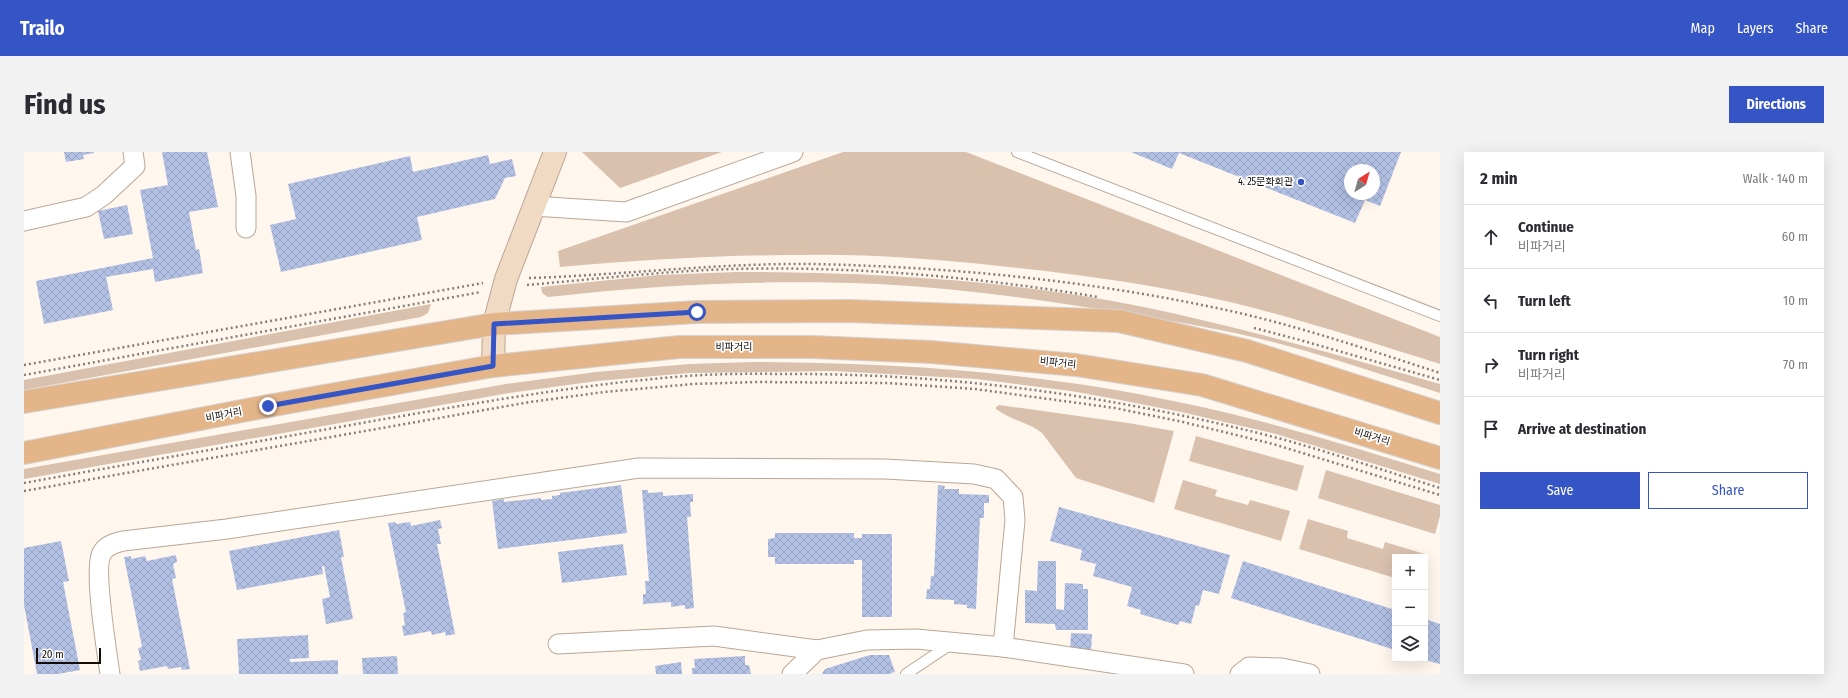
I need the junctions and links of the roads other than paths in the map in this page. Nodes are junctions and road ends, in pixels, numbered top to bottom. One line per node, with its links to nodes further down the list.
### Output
1 (133, 152): 7 (street)
2 (240, 152): 8 (street)
3 (555, 152): 6 (street)
4 (793, 152): 6 (street)
5 (1016, 152): 9 (lane)
6 (533, 206): 10 (street)
7 (24, 221)
8 (246, 228)
9 (1440, 316)
10 (494, 324): 11 (street); 12 (main road); 13 (main road)
11 (493, 366): 14 (main road, 비파거리); 15 (main road, 비파거리)
12 (24, 402)
13 (1440, 413)
14 (24, 453)
15 (1440, 458)
16 (954, 642): 18 (street); 19 (street); 22 (lane)
17 (558, 644): 19 (street)
18 (1003, 647): 20 (street); 23 (street)
19 (817, 650): 21 (street)
20 (110, 674)
21 (792, 674)
22 (906, 674)
23 (1184, 674)
24 (1240, 674): 25 (street)
25 (1310, 674)

